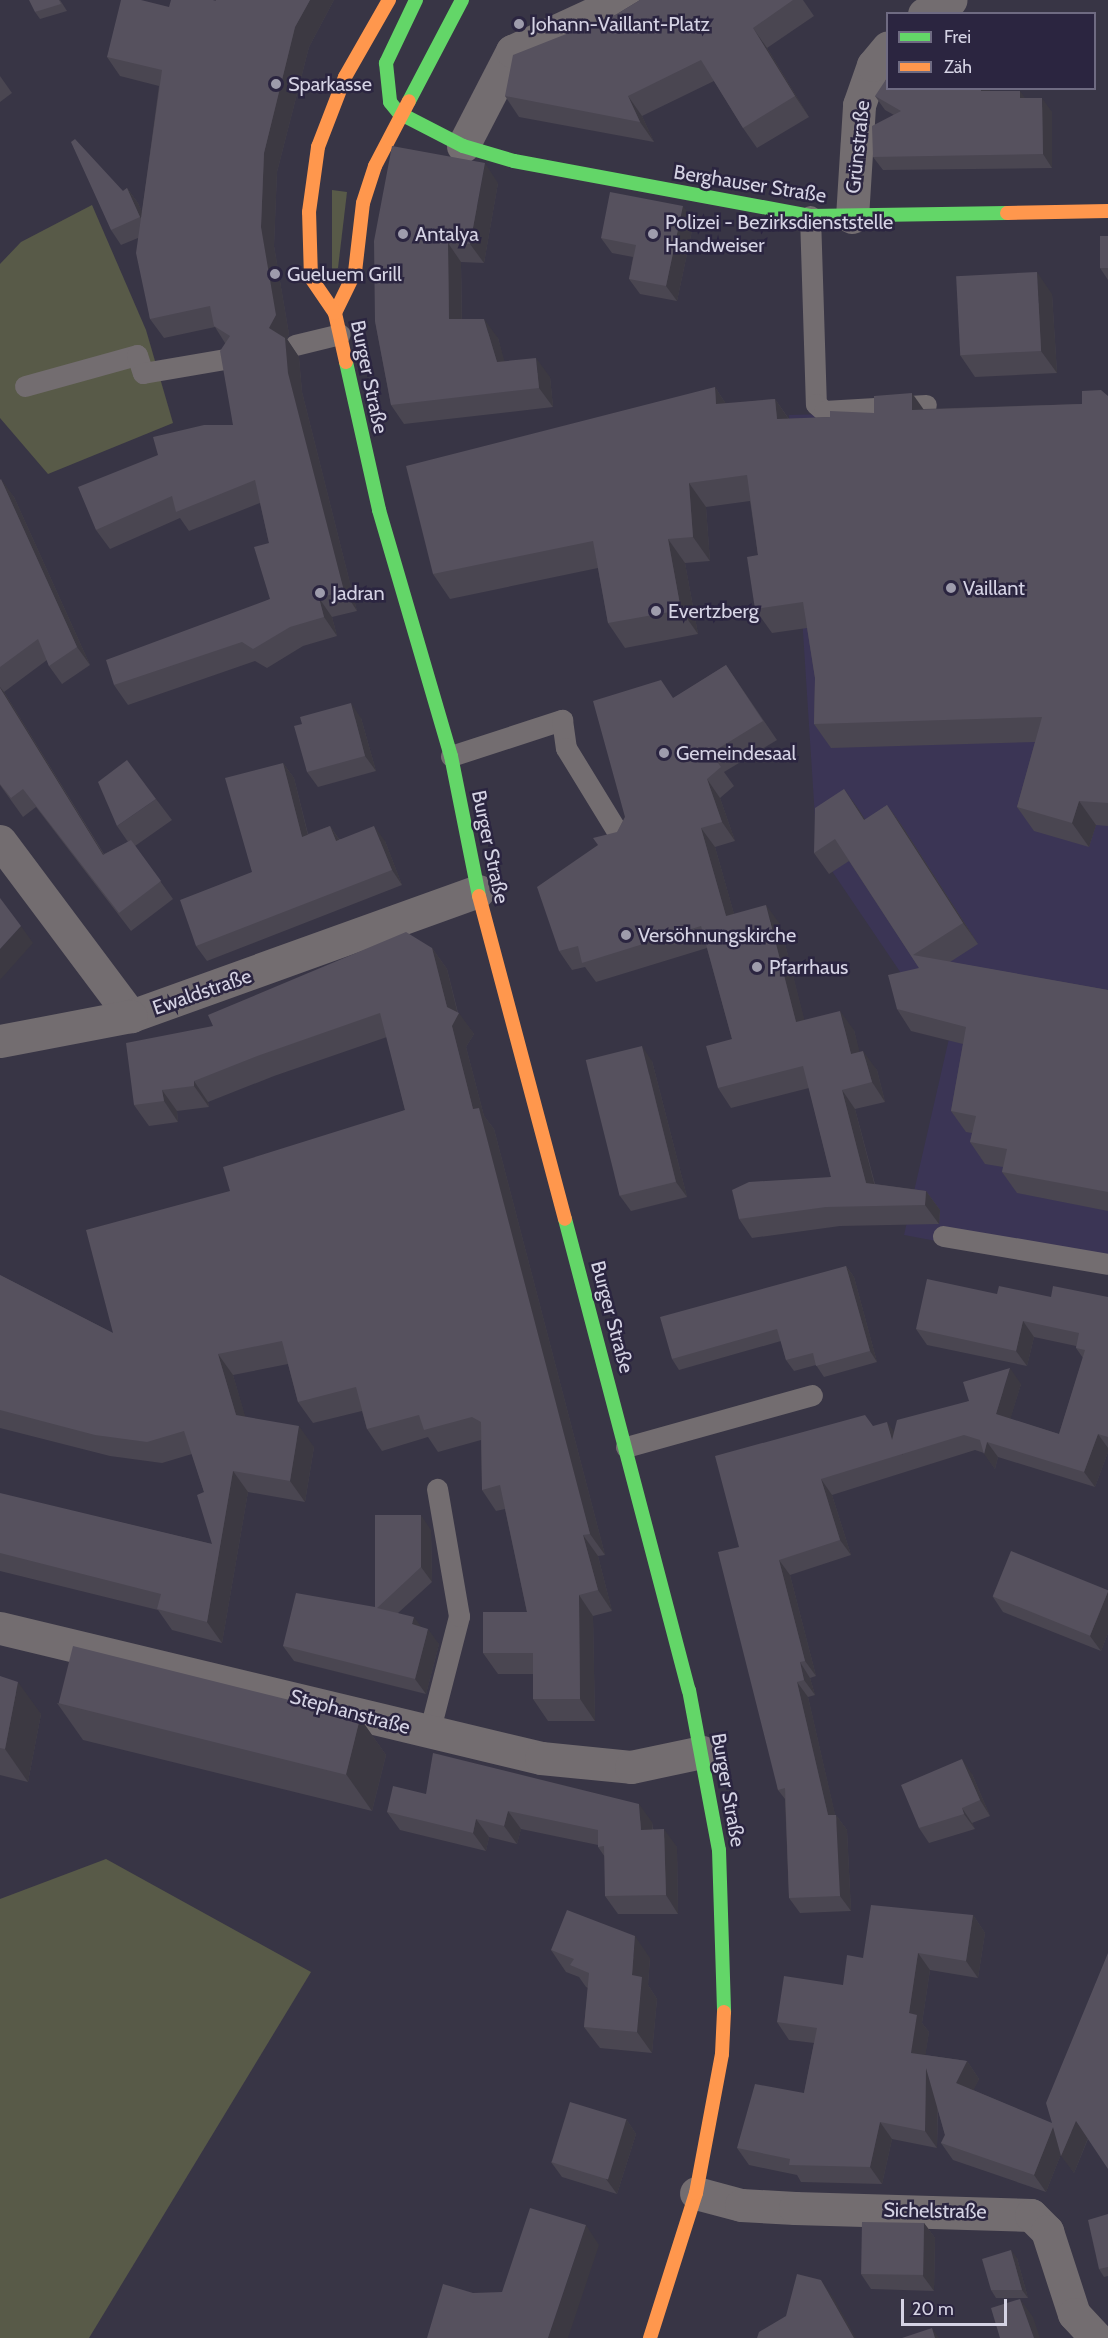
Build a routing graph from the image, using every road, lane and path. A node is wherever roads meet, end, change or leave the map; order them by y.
1 (389, 0) edge
2 (416, 0) edge
3 (462, 0) edge
4 (623, 0) edge
5 (950, 0) edge
6 (928, 12) edge
7 (886, 49) edge
8 (399, 113) junction
9 (463, 146) junction
10 (1108, 211) edge
11 (810, 216) junction
12 (852, 218) junction
13 (338, 323) junction
14 (295, 345) dead end
15 (231, 358) edge
16 (25, 386) dead end
17 (926, 405) dead end
18 (451, 756) junction
19 (0, 841) edge
20 (622, 841) edge
21 (478, 891) junction
22 (131, 1016) junction
23 (0, 1041) edge
24 (943, 1236) dead end
25 (1108, 1264) edge
26 (812, 1395) dead end
27 (626, 1447) junction
28 (437, 1489) dead end
29 (0, 1628) edge
30 (429, 1733) junction
31 (702, 1752) junction
32 (696, 2193) junction
33 (650, 2338) edge
34 (1096, 2338) edge

1 - 13 main road, Burger Straße
2 - 8 main road
3 - 8 main road, Burger Straße
4 - 9 street
5 - 6 street
7 - 12 street, Grünstraße
8 - 9 main road, Berghauser Straße
8 - 13 main road, Burger Straße
9 - 11 main road, Berghauser Straße
10 - 12 main road, Berghauser Straße
11 - 12 main road, Berghauser Straße
11 - 17 lane
13 - 14 lane
13 - 18 main road, Burger Straße
15 - 16 lane
18 - 20 lane
18 - 21 main road, Burger Straße
19 - 22 street, Ewaldstraße
21 - 22 street, Ewaldstraße
21 - 27 main road, Burger Straße
22 - 23 street
24 - 25 lane
26 - 27 lane
27 - 31 main road, Burger Straße
28 - 30 lane
29 - 30 street, Stephanstraße
30 - 31 street, Stephanstraße
31 - 32 main road, Burger Straße
32 - 33 main road, Burger Straße
32 - 34 street, Sichelstraße

